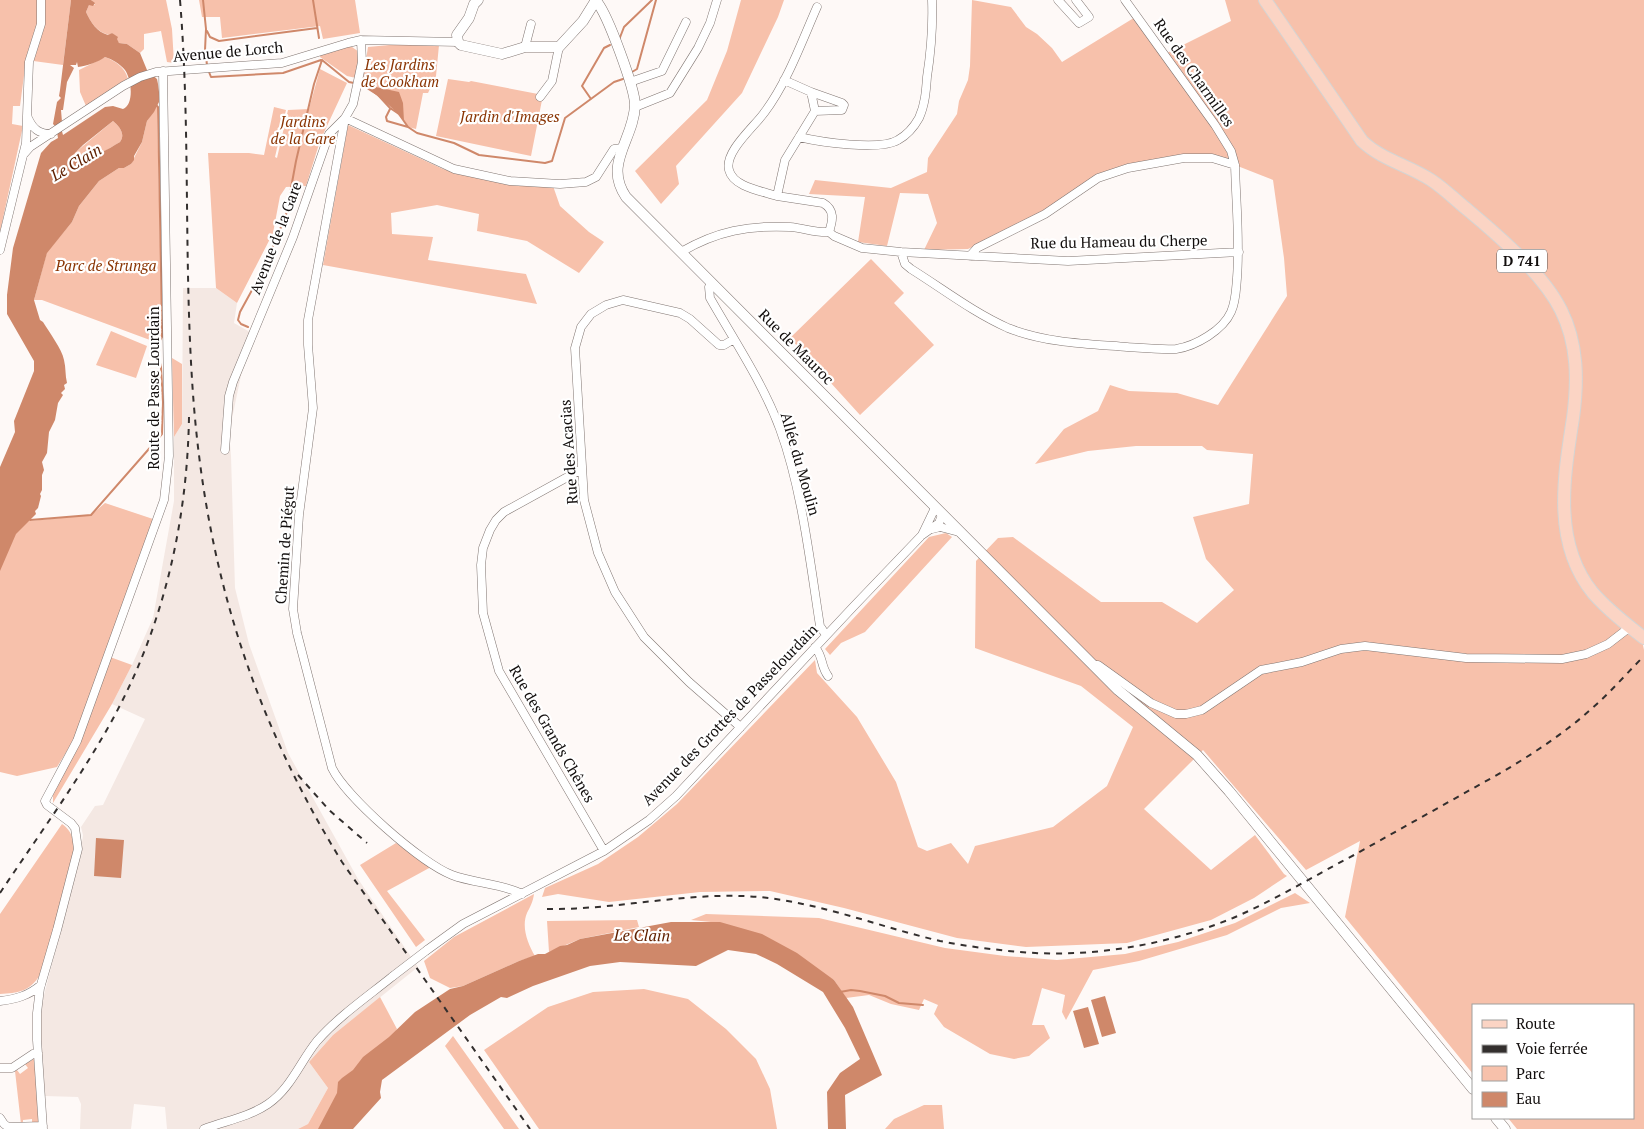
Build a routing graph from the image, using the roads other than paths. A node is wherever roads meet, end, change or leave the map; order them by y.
1 (41, 0) edge
2 (478, 0) edge
3 (596, 0) edge
4 (717, 0) edge
5 (932, 0) edge
6 (1058, 0) edge
7 (1076, 0) edge
8 (1125, 0) edge
9 (1265, 0) edge
10 (817, 7) dead end
11 (686, 22) dead end
12 (531, 24) dead end
13 (458, 38) junction
14 (361, 40) junction
15 (526, 47) junction
16 (559, 47) junction
17 (159, 72) junction
18 (784, 80) junction
19 (630, 82) junction
20 (811, 92) junction
21 (540, 97) dead end
22 (635, 107) junction
23 (815, 111) junction
24 (28, 118) junction
25 (345, 118) junction
26 (27, 134) junction
27 (51, 134) junction
28 (799, 137) junction
29 (623, 148) junction
30 (23, 155) junction
31 (1235, 165) junction
32 (777, 196) junction
33 (829, 232) junction
34 (0, 250) edge
35 (681, 252) junction
36 (901, 252) junction
37 (1239, 252) junction
38 (970, 256) junction
39 (711, 282) junction
40 (734, 339) junction
41 (225, 450) dead end
42 (582, 469) junction
43 (939, 511) junction
44 (932, 529) junction
45 (959, 532) junction
46 (922, 535) junction
47 (1638, 633) edge
48 (826, 635) junction
49 (815, 647) junction
50 (1094, 666) junction
51 (828, 676) dead end
52 (740, 728) junction
53 (604, 851) junction
54 (522, 894) junction
55 (41, 985) junction
56 (0, 1001) edge
57 (38, 1053) junction
58 (0, 1068) edge
59 (1472, 1088) edge
60 (1497, 1119) edge
61 (2, 1124) edge
62 (43, 1128) edge
63 (204, 1129) edge
64 (1506, 1129) edge

1 - 24 street
2 - 13 street
3 - 16 street
3 - 19 street, Rue de Mauroc
4 - 22 street
5 - 28 street
6 - 7 street
8 - 31 street, Rue des Charmilles
9 - 47 main road, D 741
10 - 18 street
11 - 19 street
12 - 15 street
13 - 14 street, Avenue de Lorch
13 - 15 street
14 - 17 street, Avenue de Lorch
14 - 25 street, Avenue de la Gare
15 - 16 street
16 - 21 street
17 - 27 street, Avenue de Lorch
17 - 55 street, Route de Passe Lourdain
18 - 20 street
18 - 32 street
19 - 22 street, Rue de Mauroc
20 - 23 street
20 - 23 street
22 - 29 street, Rue de Mauroc
23 - 28 street
24 - 26 street
24 - 27 street
25 - 29 street
25 - 41 street, Avenue de la Gare
25 - 54 street, Chemin de Piégut
26 - 27 street
26 - 30 street
27 - 30 street, Avenue de Lorch
28 - 32 street
29 - 35 street, Rue de Mauroc
30 - 34 street
31 - 37 street
31 - 38 street
32 - 33 street
33 - 35 street
33 - 36 street, Rue du Hameau du Cherpe
35 - 39 street, Rue de Mauroc
36 - 37 street
36 - 38 street, Rue du Hameau du Cherpe
37 - 38 street, Rue du Hameau du Cherpe
39 - 40 street, Allée du Moulin
39 - 43 street, Rue de Mauroc
40 - 42 street, Rue des Acacias
40 - 48 street, Allée du Moulin
42 - 52 street, Rue des Acacias
42 - 53 street, Rue des Grands Chênes
43 - 44 street, Avenue des Grottes de Passelourdain
43 - 45 street, Rue de Mauroc
43 - 46 street, Avenue des Grottes de Passelourdain
44 - 45 street
44 - 46 street, Avenue des Grottes de Passelourdain
45 - 50 street, Rue de Mauroc
46 - 48 street, Avenue des Grottes de Passelourdain
47 - 50 street
48 - 49 street, Avenue des Grottes de Passelourdain
49 - 51 street
49 - 52 street, Avenue des Grottes de Passelourdain
50 - 59 street, Rue de Mauroc
52 - 53 street, Avenue des Grottes de Passelourdain
53 - 54 street, Avenue des Grottes de Passelourdain
54 - 63 street, Avenue des Grottes de Passelourdain, bridge
55 - 56 street
55 - 57 street
57 - 58 street
57 - 62 street
60 - 64 street
61 - 62 street

